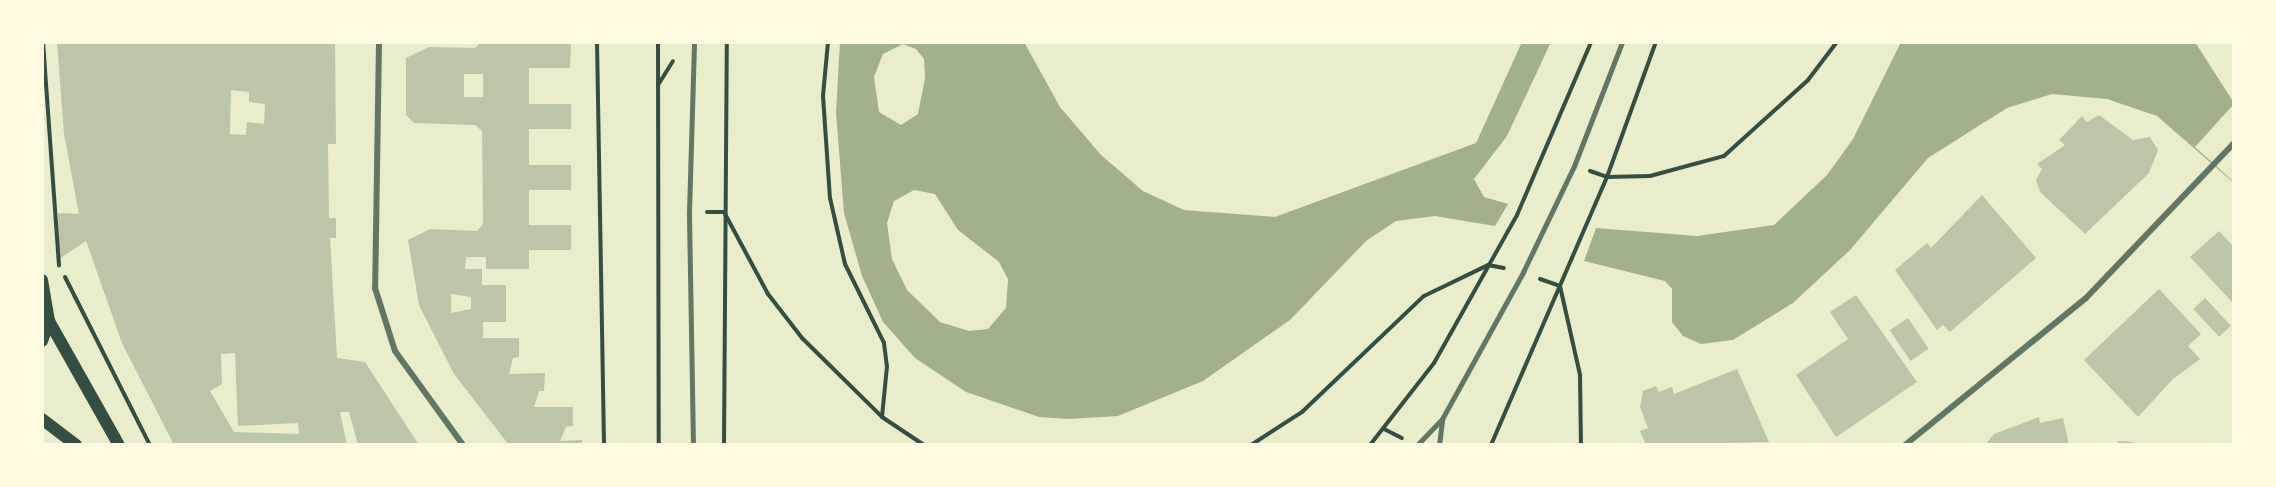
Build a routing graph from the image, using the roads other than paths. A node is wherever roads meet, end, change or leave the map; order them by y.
1 (379, 42) edge
2 (694, 42) edge
3 (1622, 42) edge
4 (2234, 143) edge
5 (42, 280) edge
6 (49, 321) junction
7 (42, 341) edge
8 (42, 419) edge
9 (1442, 419) junction
10 (76, 445) edge
11 (119, 445) edge
12 (463, 445) edge
13 (693, 445) edge
14 (1417, 445) edge
15 (1439, 445) edge
16 (1905, 445) edge

1 - 12 street
2 - 13 street
3 - 9 street
4 - 16 street
5 - 6 main road
6 - 7 main road
6 - 11 main road
8 - 10 main road
9 - 14 street
9 - 15 street

